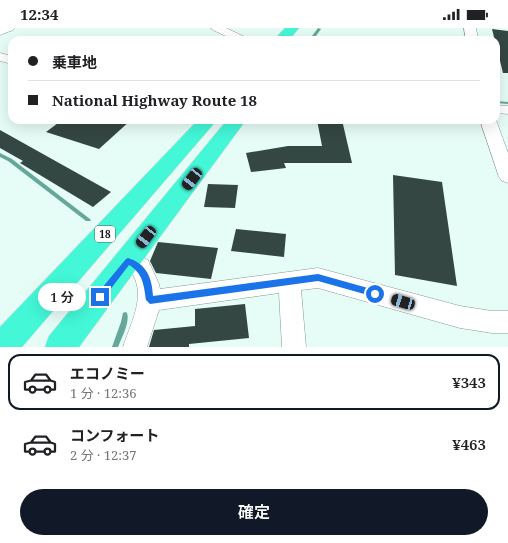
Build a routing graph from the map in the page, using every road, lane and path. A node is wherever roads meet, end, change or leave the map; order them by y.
1 (9, 28) edge
2 (217, 28) edge
3 (292, 28) edge
4 (0, 32) edge
5 (234, 36) edge
6 (285, 36) edge
7 (204, 124) edge
8 (235, 124) edge
9 (489, 124) edge
10 (508, 177) edge
11 (128, 261) junction
12 (289, 281) junction
13 (150, 300) junction
14 (508, 322) edge
15 (2, 347) edge
16 (60, 347) edge
17 (135, 347) edge
18 (294, 347) edge

1 - 4 street
2 - 5 street
3 - 6 highway
7 - 15 highway, 18
8 - 11 highway
9 - 10 street
11 - 13 street
11 - 16 highway
12 - 13 street
12 - 14 street
12 - 18 street
13 - 17 street

